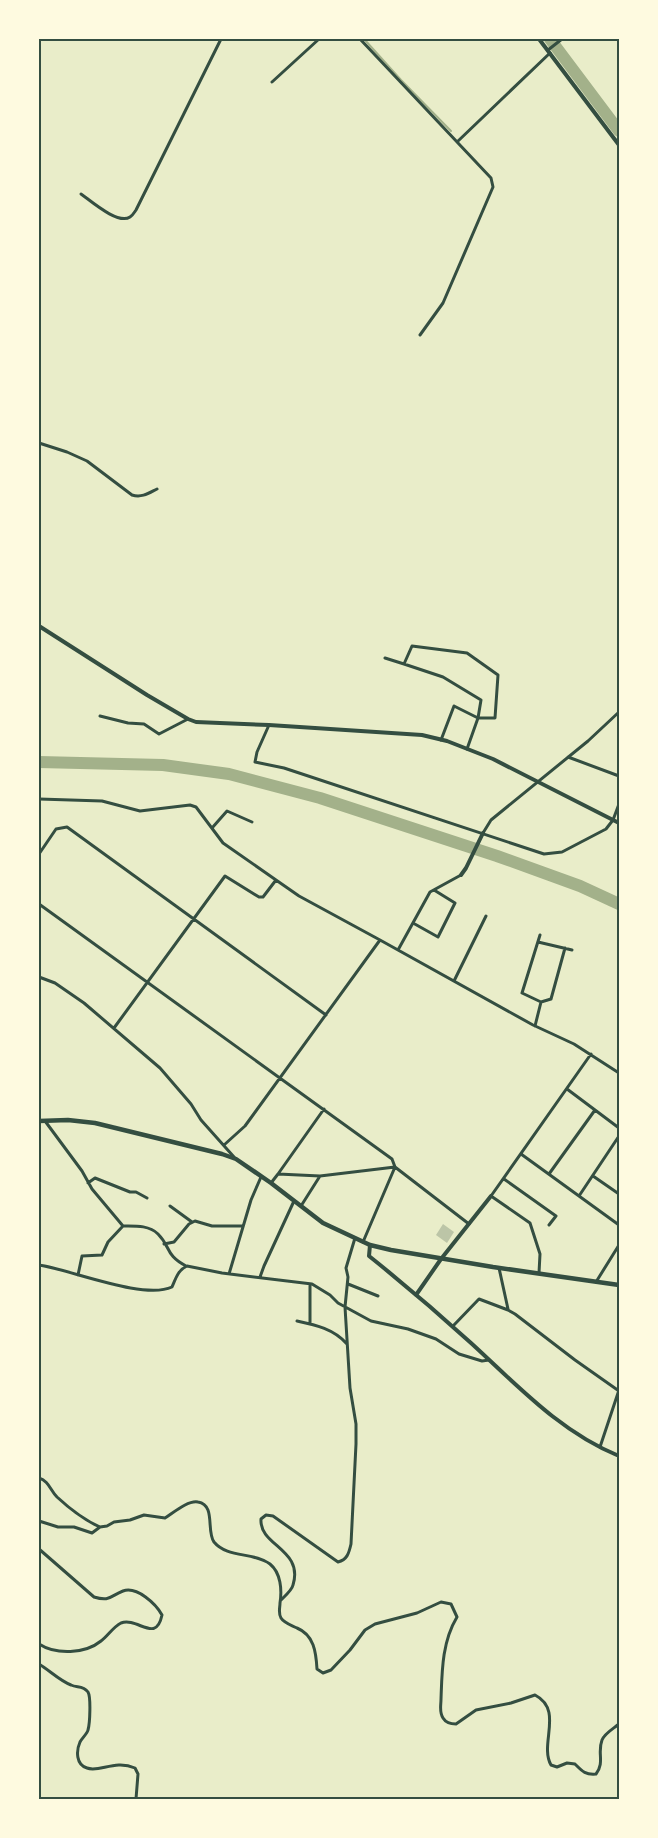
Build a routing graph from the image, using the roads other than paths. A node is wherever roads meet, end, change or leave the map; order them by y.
1 (221, 39) edge
2 (319, 39) edge
3 (360, 39) edge
4 (538, 39) edge
5 (562, 39) edge
6 (550, 51) junction
7 (272, 82) dead end
8 (457, 142) junction
9 (619, 145) edge
10 (81, 194) dead end
11 (420, 336) dead end
12 (39, 443) edge
13 (157, 489) dead end
14 (39, 626) edge
15 (385, 658) dead end
16 (404, 664) junction
17 (619, 712) edge
18 (100, 716) dead end
19 (478, 718) junction
20 (188, 719) junction
21 (269, 725) junction
22 (441, 740) junction
23 (467, 749) junction
24 (568, 756) junction
25 (619, 776) edge
26 (537, 782) junction
27 (39, 799) edge
28 (619, 804) edge
29 (613, 820) junction
30 (252, 822) dead end
31 (619, 822) edge
32 (212, 828) junction
33 (483, 833) junction
34 (39, 854) edge
35 (461, 875) joint
36 (276, 880) junction
37 (434, 890) junction
38 (39, 904) edge
39 (486, 916) dead end
40 (194, 918) junction
41 (412, 923) junction
42 (540, 935) dead end
43 (380, 940) junction
44 (538, 942) junction
45 (565, 948) junction
46 (398, 950) junction
47 (572, 950) dead end
48 (39, 977) edge
49 (454, 981) junction
50 (148, 982) junction
51 (541, 1002) junction
52 (326, 1015) junction
53 (535, 1026) junction
54 (114, 1028) junction
55 (591, 1054) junction
56 (619, 1073) edge
57 (281, 1077) junction
58 (567, 1090) junction
59 (324, 1109) junction
60 (595, 1110) junction
61 (39, 1121) edge
62 (45, 1121) junction
63 (619, 1128) edge
64 (619, 1136) edge
65 (224, 1145) junction
66 (521, 1154) junction
67 (236, 1160) junction
68 (395, 1167) junction
69 (278, 1174) junction
70 (549, 1174) junction
71 (320, 1176) junction
72 (593, 1176) junction
73 (261, 1177) junction
74 (504, 1179) junction
75 (88, 1183) junction
76 (271, 1183) junction
77 (619, 1194) edge
78 (491, 1196) junction
79 (579, 1196) junction
80 (147, 1198) dead end
81 (294, 1200) junction
82 (170, 1206) dead end
83 (301, 1206) junction
84 (193, 1222) junction
85 (469, 1224) junction
86 (550, 1225) dead end
87 (619, 1225) edge
88 (123, 1226) junction
89 (242, 1226) junction
90 (355, 1238) junction
91 (363, 1242) junction
92 (164, 1244) junction
93 (370, 1245) junction
94 (619, 1245) edge
95 (441, 1259) junction
96 (39, 1266) edge
97 (186, 1266) junction
98 (499, 1268) junction
99 (539, 1273) junction
100 (228, 1274) junction
101 (78, 1275) junction
102 (260, 1277) junction
103 (596, 1282) junction
104 (310, 1284) junction
105 (348, 1284) junction
106 (619, 1285) edge
107 (416, 1294) junction
108 (378, 1296) dead end
109 (346, 1307) junction
110 (508, 1310) junction
111 (297, 1321) dead end
112 (310, 1324) junction
113 (453, 1326) junction
114 (348, 1345) junction
115 (489, 1360) junction
116 (619, 1390) edge
117 (600, 1447) junction
118 (619, 1456) edge
119 (39, 1478) edge
120 (39, 1521) edge
121 (100, 1527) junction
122 (39, 1548) edge
123 (281, 1601) junction
124 (39, 1644) edge
125 (39, 1664) edge
126 (619, 1724) edge
127 (136, 1799) edge

1 - 10 street
2 - 7 street
3 - 8 street
4 - 6 street
5 - 6 street
6 - 8 street
6 - 9 street
8 - 11 street
12 - 13 street
14 - 20 street
15 - 16 street
16 - 19 street
16 - 19 street
17 - 24 street
18 - 20 street
19 - 22 street
19 - 23 street
20 - 21 street
21 - 22 street
21 - 33 street
22 - 23 street
23 - 26 street
24 - 25 street
24 - 26 street
26 - 29 street
26 - 33 street
27 - 32 street
28 - 29 street
29 - 31 street
29 - 33 street
30 - 32 street
32 - 36 street
33 - 35 street
34 - 40 street
35 - 37 street
36 - 40 street
36 - 43 street
37 - 41 street
37 - 41 street
38 - 50 street
39 - 49 street
40 - 50 street
40 - 52 street
41 - 46 street
42 - 44 street
43 - 46 street
43 - 52 street
44 - 45 street
44 - 51 street
45 - 47 street
45 - 51 street
46 - 49 street
48 - 54 street
49 - 53 street
50 - 54 street
50 - 57 street
51 - 53 street
52 - 57 street
53 - 55 street
54 - 65 street
55 - 56 street
55 - 58 street
57 - 59 street
57 - 65 street
58 - 60 street
58 - 66 street
59 - 68 street
59 - 69 street
60 - 63 street
60 - 70 street
61 - 62 main road
62 - 67 main road
62 - 75 street
64 - 72 street
65 - 67 street
66 - 70 street
66 - 74 street
67 - 73 main road
68 - 71 street
68 - 85 street
68 - 91 street
69 - 71 street
69 - 76 street
70 - 79 street
71 - 83 street
72 - 77 street
72 - 79 street
73 - 76 main road
73 - 89 street
74 - 78 street
74 - 86 street
75 - 80 street
75 - 88 street
76 - 81 main road
78 - 85 street
78 - 99 street
79 - 87 street
81 - 83 main road
81 - 102 street
82 - 84 street
83 - 90 main road
84 - 89 street
84 - 92 street
85 - 95 street
88 - 92 street
88 - 101 street
89 - 100 street
90 - 91 main road
90 - 105 street
91 - 93 main road
92 - 97 street
93 - 95 main road
93 - 107 street
94 - 103 street
95 - 98 main road
95 - 107 street
96 - 101 street
97 - 100 street
97 - 101 street
98 - 99 main road
98 - 110 street
99 - 103 main road
100 - 102 street
102 - 104 street
103 - 106 main road
104 - 109 street
104 - 112 street
105 - 108 street
105 - 109 street
107 - 113 street
109 - 114 street
109 - 115 street
110 - 113 street
110 - 116 street
111 - 112 street
112 - 114 street
113 - 115 street
114 - 123 street
115 - 117 street
116 - 117 street
117 - 118 street
119 - 121 street
120 - 121 street
121 - 123 street
122 - 124 street
123 - 126 street
125 - 127 street

